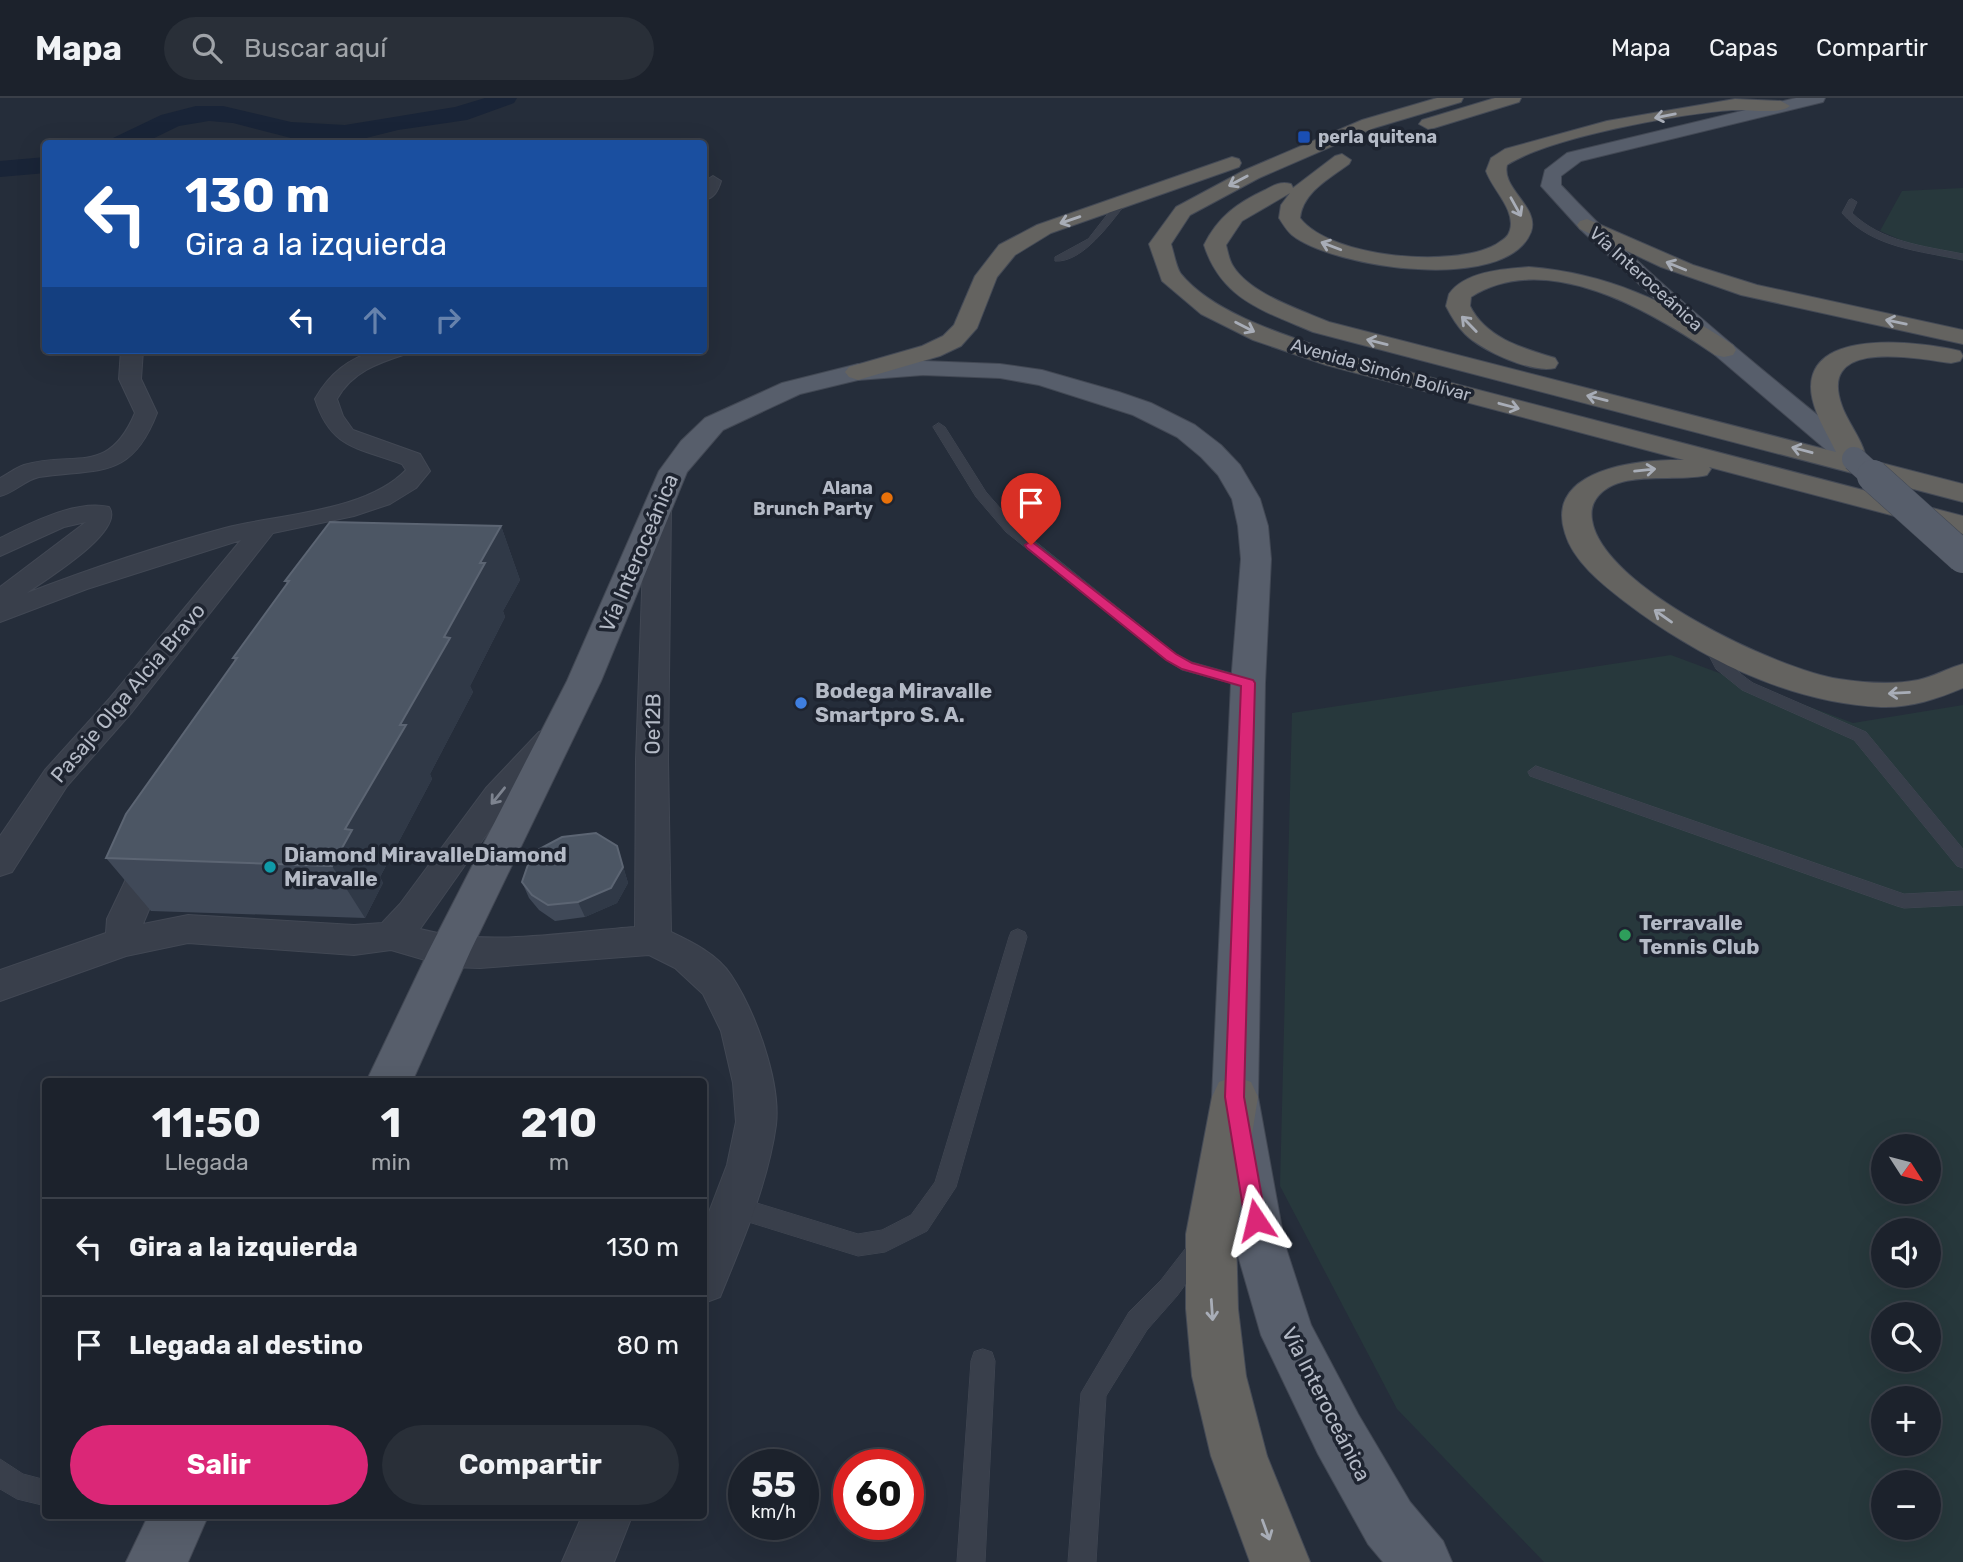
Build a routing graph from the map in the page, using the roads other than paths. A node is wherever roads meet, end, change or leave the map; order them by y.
1 (1455, 98) edge
2 (1513, 98) edge
3 (1816, 98) edge
4 (1781, 106) junction
5 (1371, 139) junction
6 (1342, 160) junction
7 (1122, 202) junction
8 (1852, 202) dead end
9 (1587, 225) junction
10 (1963, 257) edge
11 (1058, 259) dead end
12 (1963, 337) edge
13 (1724, 350) junction
14 (132, 354) edge
15 (389, 354) edge
16 (1963, 358) edge
17 (858, 372) junction
18 (939, 427) dead end
19 (1758, 439) junction
20 (1854, 458) junction
21 (1770, 475) junction
22 (0, 489) edge
23 (1963, 493) edge
24 (658, 508) junction
25 (1963, 525) edge
26 (264, 528) junction
27 (0, 548) edge
28 (1963, 557) edge
29 (0, 600) edge
30 (0, 613) edge
31 (1713, 646) junction
32 (1963, 675) edge
33 (1248, 683) junction
34 (561, 729) junction
35 (1536, 772) dead end
36 (166, 832) edge
37 (1963, 861) edge
38 (0, 863) edge
39 (1963, 898) edge
40 (391, 936) junction
41 (1018, 937) dead end
42 (653, 940) junction
43 (124, 942) junction
44 (449, 952) junction
45 (0, 986) edge
46 (391, 1078) edge
47 (1235, 1097) junction
48 (734, 1207) junction
49 (1211, 1234) junction
50 (707, 1274) edge
51 (983, 1361) dead end
52 (0, 1472) edge
53 (42, 1492) edge
54 (606, 1519) edge
55 (589, 1562) edge
56 (971, 1562) edge
57 (1082, 1562) edge
58 (1280, 1562) edge
59 (1422, 1562) edge

1 - 5 highway, Avenida Simón Bolívar
2 - 5 highway, Avenida Simón Bolívar
3 - 4 main road, Vía Interoceánica
4 -> 6 highway
4 - 9 main road, Vía Interoceánica
5 - 6 highway, Avenida Simón Bolívar
5 - 7 highway
5 -> 21 highway, Avenida Simón Bolívar
19 -> 6 highway, Avenida Simón Bolívar
7 - 11 lane
7 -> 17 highway
8 - 10 lane
12 -> 9 highway
9 - 13 main road, Vía Interoceánica
19 -> 13 highway
13 - 20 main road, Vía Interoceánica
14 - 22 street
15 - 26 street
16 - 20 highway
17 - 24 main road, Vía Interoceánica
17 - 33 main road, Vía Interoceánica
18 - 33 lane
23 -> 19 highway, Avenida Simón Bolívar
20 - 28 main road, Vía Interoceánica, bridge
21 - 25 highway, Avenida Simón Bolívar
31 -> 21 highway
24 - 34 main road, Vía Interoceánica
24 - 42 street, Oe12B
26 - 30 street
26 - 38 street, Pasaje Olga Alcia Bravo
27 - 29 street
32 -> 31 highway
31 - 37 lane
33 - 47 main road, Vía Interoceánica
34 -> 40 street
34 - 44 main road, Vía Interoceánica
35 - 39 lane
36 - 43 street
40 - 43 street
40 - 44 street
41 - 48 lane
42 - 44 street
42 - 48 street
43 - 45 street
44 - 46 main road, Vía Interoceánica
47 - 49 highway
47 - 59 main road, Vía Interoceánica
48 - 50 street
49 - 57 lane
49 -> 58 highway
51 - 56 lane
52 - 53 lane
54 - 55 street

